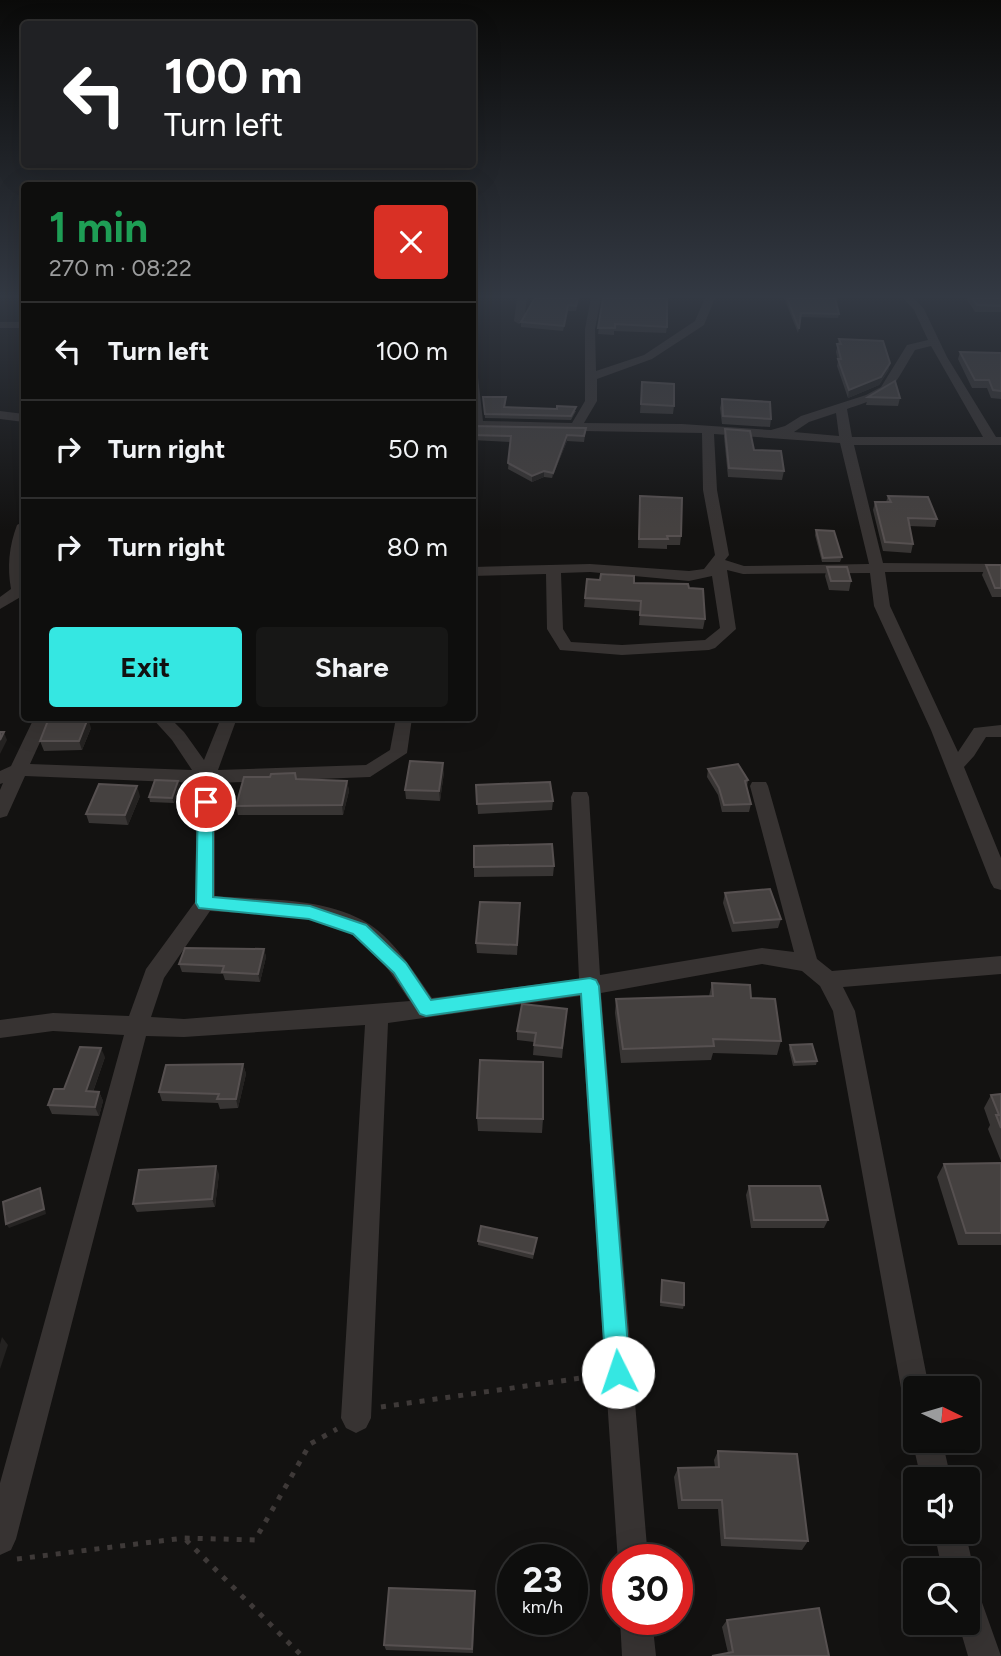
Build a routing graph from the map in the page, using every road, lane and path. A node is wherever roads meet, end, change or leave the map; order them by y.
1 (596, 375) edge
2 (894, 375) edge
3 (953, 375) edge
4 (591, 377) joint
5 (841, 407) junction
6 (0, 415) edge
7 (21, 418) edge
8 (476, 425) edge
9 (576, 426) junction
10 (708, 430) junction
11 (771, 434) junction
12 (846, 440) junction
13 (997, 441) edge
14 (21, 532) edge
15 (718, 563) junction
16 (553, 568) junction
17 (877, 568) junction
18 (1001, 568) edge
19 (476, 572) edge
20 (21, 588) edge
21 (21, 592) edge
22 (0, 604) edge
23 (41, 721) edge
24 (163, 721) edge
25 (228, 721) edge
26 (403, 721) edge
27 (1001, 731) edge
28 (954, 766) junction
29 (19, 770) junction
30 (206, 777) junction
31 (0, 778) edge
32 (759, 786) dead end
33 (580, 797) dead end
34 (0, 811) edge
35 (1001, 883) edge
36 (205, 903) junction
37 (808, 963) junction
38 (1001, 965) edge
39 (828, 980) junction
40 (590, 986) junction
41 (426, 1008) junction
42 (377, 1015) junction
43 (137, 1027) junction
44 (0, 1029) edge
45 (618, 1372) junction
46 (913, 1376) edge
47 (356, 1418) junction
48 (184, 1538) junction
49 (631, 1544) edge
50 (7, 1549) edge
51 (637, 1635) edge
52 (978, 1635) edge
53 (302, 1656) edge
54 (639, 1656) edge
55 (985, 1656) edge

1 - 4 street
2 - 5 street
3 - 13 street
4 - 9 street
5 - 11 street
5 - 12 street
6 - 7 street
8 - 9 street
9 - 10 street
10 - 11 street
10 - 15 street
11 - 12 street
12 - 13 street
12 - 17 street
14 - 20 street
15 - 16 street
15 - 16 street
15 - 17 street
16 - 19 street
17 - 18 street
17 - 28 street
21 - 22 street
23 - 29 street
24 - 30 street
25 - 30 street
26 - 30 street
27 - 28 street
28 - 35 street
29 - 30 street
29 - 31 street
29 - 34 street
30 - 36 street
32 - 37 street
33 - 40 street
36 - 41 street
36 - 43 street
37 - 39 street
37 - 40 street
38 - 39 street
39 - 46 street
40 - 41 street
40 - 45 street
41 - 42 street
42 - 43 street
42 - 47 street
43 - 44 street
43 - 50 street
45 - 47 path
45 - 49 street
47 - 48 path
48 - 50 path
48 - 53 path
51 - 54 street
52 - 55 street

